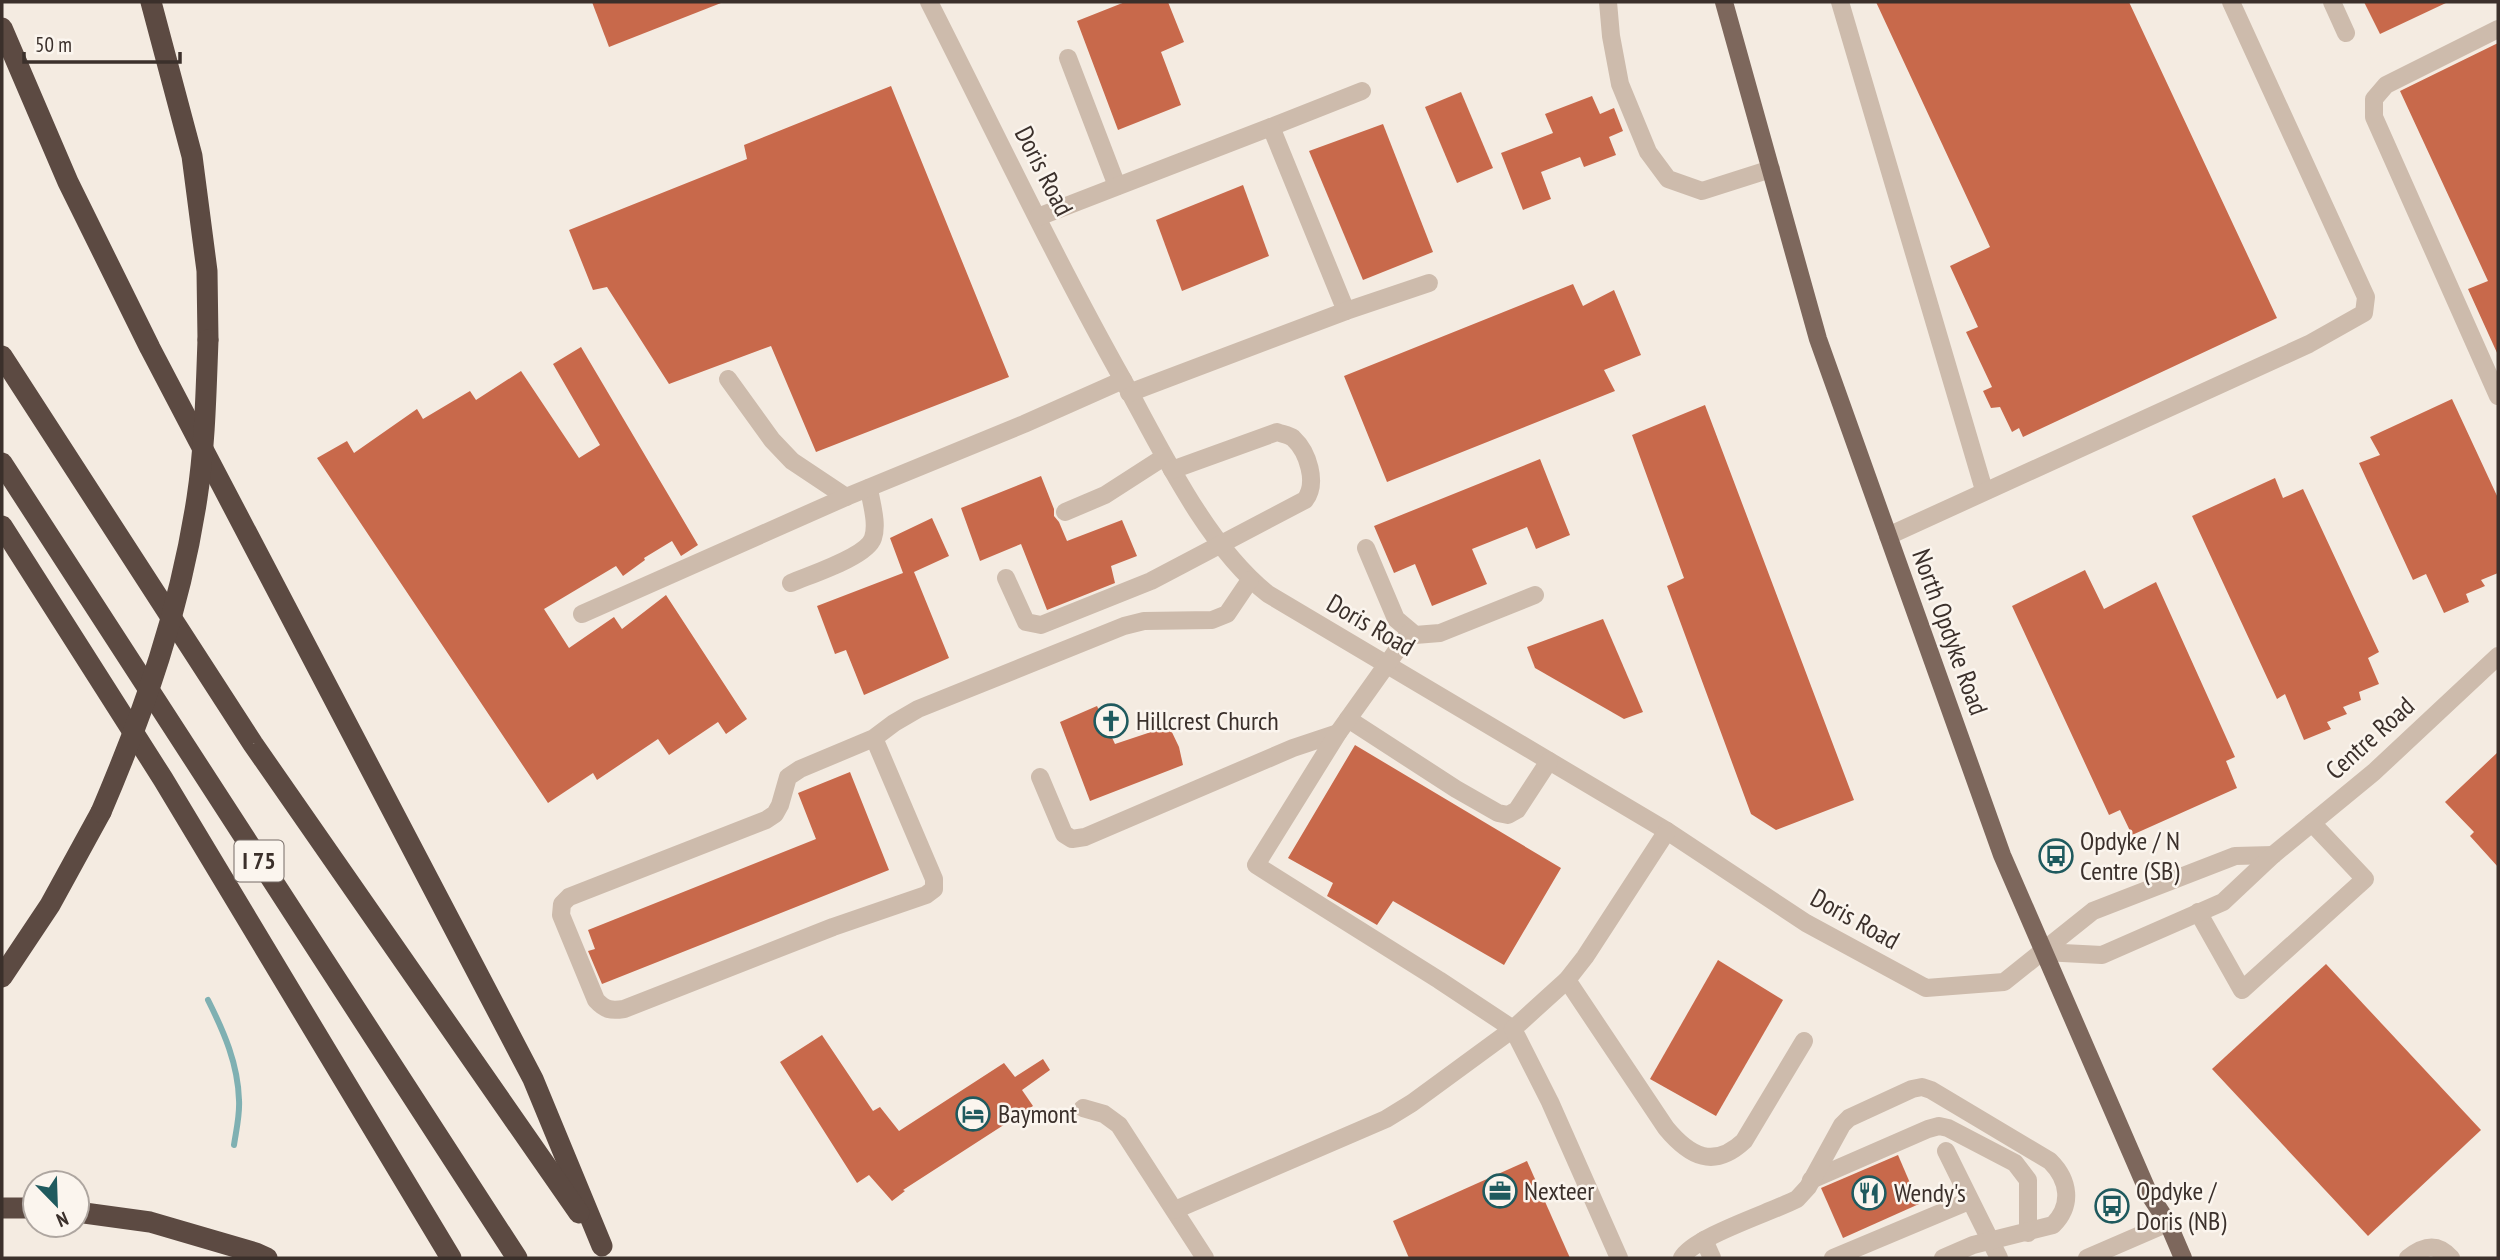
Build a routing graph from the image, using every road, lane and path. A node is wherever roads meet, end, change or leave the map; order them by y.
1 (151, 2) edge
2 (929, 2) edge
3 (1608, 2) edge
4 (1840, 2) edge
5 (2231, 2) edge
6 (2332, 2) edge
7 (1728, 3) edge
8 (2, 27) edge
9 (2498, 29) edge
10 (2346, 33) dead end
11 (1068, 58) dead end
12 (1362, 91) dead end
13 (1271, 127) junction
14 (1770, 169) junction
15 (1117, 186) junction
16 (1038, 217) junction
17 (1429, 283) dead end
18 (1346, 311) junction
19 (2, 356) edge
20 (727, 379) dead end
21 (1126, 386) junction
22 (2498, 396) edge
23 (2, 463) edge
24 (1168, 464) junction
25 (869, 488) junction
26 (1984, 490) junction
27 (846, 497) junction
28 (1065, 512) dead end
29 (2, 526) edge
30 (1888, 536) junction
31 (1220, 545) junction
32 (1366, 548) dead end
33 (1006, 578) dead end
34 (1250, 580) junction
35 (791, 583) dead end
36 (1535, 595) dead end
37 (582, 614) dead end
38 (1410, 632) junction
39 (2498, 656) edge
40 (1388, 665) junction
41 (1343, 726) junction
42 (874, 738) junction
43 (1549, 761) junction
44 (1040, 777) dead end
45 (2312, 824) junction
46 (1667, 831) junction
47 (2273, 855) junction
48 (2198, 912) junction
49 (2043, 952) junction
50 (2, 977) edge
51 (1567, 980) junction
52 (1513, 1029) junction
53 (1804, 1041) dead end
54 (1083, 1108) dead end
55 (1946, 1151) dead end
56 (1811, 1180) junction
57 (1969, 1201) junction
58 (2, 1208) edge
59 (21, 1208) edge
60 (1175, 1210) junction
61 (91, 1214) edge
62 (2168, 1223) junction
63 (2028, 1233) junction
64 (1704, 1240) junction
65 (1992, 1241) junction
66 (606, 1252) edge
67 (267, 1258) edge
68 (451, 1258) edge
69 (517, 1258) edge
70 (1206, 1258) edge
71 (1619, 1258) edge
72 (1682, 1258) edge
73 (1712, 1258) edge
74 (1833, 1258) edge
75 (1943, 1258) edge
76 (2000, 1258) edge
77 (2087, 1258) edge
78 (2183, 1258) edge
79 (2408, 1258) edge
80 (2451, 1258) edge

1 - 50 highway, bridge
2 - 16 street, Doris Road
3 - 14 street
4 - 26 street
5 - 26 street
6 - 10 street
7 - 14 main road, North Opdyke Road
8 - 66 highway
9 - 22 street
11 - 15 street
12 - 13 street
13 - 15 street
13 - 18 street
14 - 30 main road, North Opdyke Road
15 - 16 street
16 - 21 street, Doris Road
17 - 18 street
18 - 21 street
19 - 66 highway, I 75
20 - 27 street
21 - 24 street, Doris Road
21 - 25 street
23 - 69 highway, I 75
24 - 28 street
24 - 31 street, Doris Road
24 - 31 street
25 - 27 street
25 - 35 street
26 - 30 street
27 - 37 street
29 - 68 highway
30 - 49 main road, North Opdyke Road
31 - 33 street
31 - 34 street, Doris Road
32 - 38 street
34 - 40 street, Doris Road
34 - 42 street
36 - 38 street
38 - 40 street
39 - 45 street, Centre Road
40 - 41 street
40 - 43 street, Doris Road
41 - 43 street
41 - 44 street
41 - 52 street
42 - 42 street
43 - 46 street, Doris Road
45 - 47 street, Centre Road
45 - 48 street
46 - 49 street, Doris Road
46 - 51 street
47 - 48 street, Centre Road
47 - 49 street
48 - 49 street, Centre Road
49 - 62 main road, North Opdyke Road
51 - 52 street
51 - 53 street
52 - 60 street
52 - 71 street
54 - 60 street
55 - 57 street
56 - 63 street
56 - 63 street
56 - 64 street
57 - 65 street
57 - 74 street
58 - 59 highway
60 - 70 street
61 - 67 highway
62 - 77 street
62 - 78 main road, North Opdyke Road
63 - 65 street
64 - 72 street
64 - 73 street
65 - 75 street
65 - 76 street
79 - 80 street

